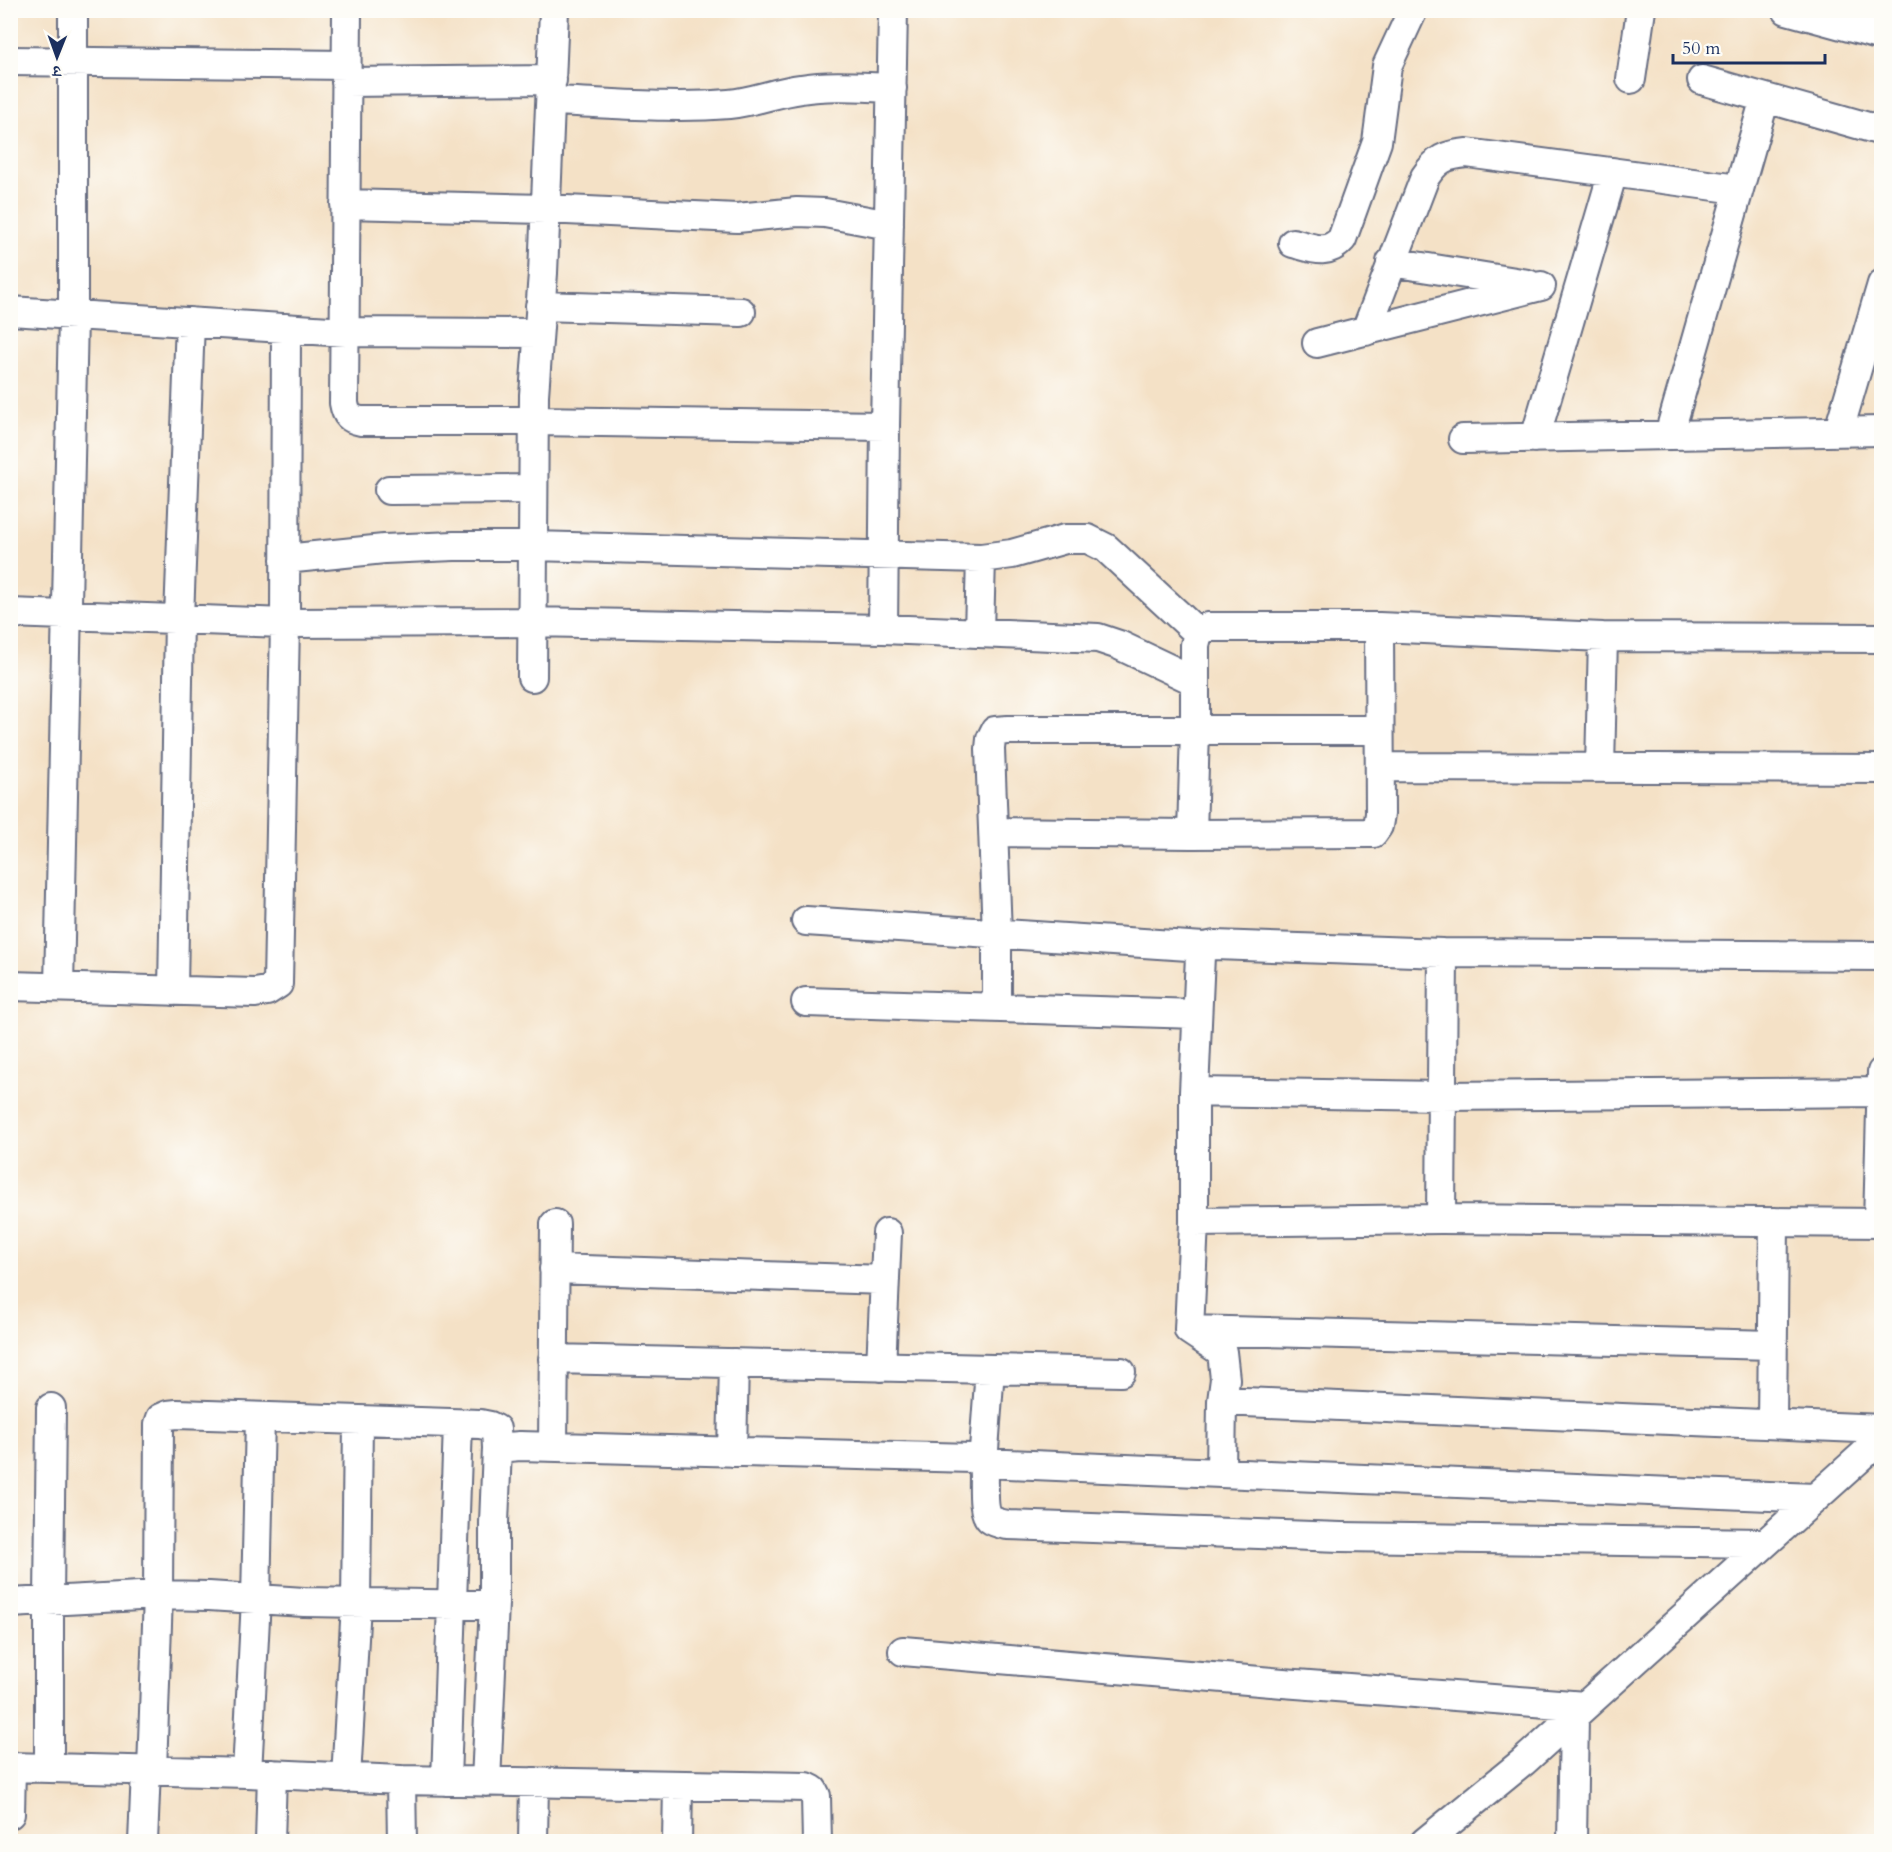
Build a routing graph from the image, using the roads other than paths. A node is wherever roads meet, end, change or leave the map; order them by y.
1 (73, 10) edge
2 (347, 10) edge
3 (554, 10) edge
4 (893, 10) edge
5 (1413, 10) edge
6 (1641, 10) edge
7 (1787, 10) edge
8 (1881, 36) edge
9 (10, 61) edge
10 (72, 61) junction
11 (346, 73) junction
12 (1631, 79) dead end
13 (1702, 80) dead end
14 (892, 88) junction
15 (552, 91) junction
16 (1765, 98) junction
17 (1881, 131) edge
18 (1613, 172) junction
19 (1738, 189) junction
20 (345, 204) junction
21 (545, 209) junction
22 (889, 225) junction
23 (1293, 243) dead end
24 (1391, 262) junction
25 (1881, 284) edge
26 (1541, 286) junction
27 (1578, 292) junction
28 (10, 312) edge
29 (741, 312) dead end
30 (73, 316) junction
31 (539, 319) junction
32 (190, 322) junction
33 (286, 328) junction
34 (1366, 331) junction
35 (346, 333) junction
36 (1317, 343) dead end
37 (533, 421) junction
38 (885, 426) junction
39 (1839, 430) junction
40 (1881, 431) edge
41 (1669, 435) junction
42 (1535, 438) junction
43 (1463, 439) dead end
44 (389, 489) dead end
45 (533, 489) junction
46 (533, 546) junction
47 (884, 554) junction
48 (981, 558) junction
49 (285, 559) junction
50 (10, 613) edge
51 (66, 615) junction
52 (179, 618) junction
53 (532, 622) junction
54 (285, 623) junction
55 (1379, 627) junction
56 (884, 629) junction
57 (979, 632) junction
58 (1198, 633) junction
59 (1603, 637) junction
60 (1881, 638) edge
61 (532, 677) dead end
62 (1195, 681) junction
63 (1195, 730) junction
64 (1379, 730) junction
65 (1380, 767) junction
66 (1600, 768) junction
67 (1881, 769) edge
68 (994, 832) junction
69 (1192, 834) junction
70 (806, 921) dead end
71 (997, 934) junction
72 (1204, 947) junction
73 (1443, 954) junction
74 (1881, 956) edge
75 (10, 986) edge
76 (59, 987) junction
77 (173, 991) junction
78 (806, 1002) dead end
79 (997, 1008) junction
80 (1197, 1014) junction
81 (1881, 1085) edge
82 (1194, 1092) junction
83 (1441, 1096) junction
84 (1441, 1219) junction
85 (1194, 1221) junction
86 (1774, 1222) junction
87 (1880, 1223) edge
88 (555, 1224) dead end
89 (887, 1233) dead end
90 (554, 1269) junction
91 (885, 1280) junction
92 (1189, 1330) junction
93 (1773, 1345) junction
94 (554, 1359) junction
95 (734, 1363) junction
96 (881, 1367) junction
97 (990, 1369) junction
98 (1121, 1372) dead end
99 (1222, 1401) junction
100 (51, 1408) dead end
101 (260, 1417) junction
102 (358, 1420) junction
103 (458, 1424) junction
104 (1772, 1424) junction
105 (1881, 1429) edge
106 (1881, 1438) edge
107 (553, 1447) junction
108 (497, 1448) junction
109 (732, 1452) junction
110 (983, 1463) junction
111 (1221, 1472) junction
112 (1815, 1498) junction
113 (1764, 1543) junction
114 (158, 1595) junction
115 (256, 1599) junction
116 (48, 1601) junction
117 (494, 1603) junction
118 (10, 1604) edge
119 (356, 1604) junction
120 (453, 1605) junction
121 (903, 1651) dead end
122 (1580, 1711) junction
123 (11, 1767) edge
124 (49, 1767) junction
125 (149, 1770) junction
126 (259, 1774) junction
127 (346, 1778) junction
128 (401, 1780) junction
129 (446, 1781) junction
130 (486, 1782) junction
131 (534, 1782) junction
132 (678, 1785) junction
133 (10, 1814) edge
134 (1437, 1837) edge
135 (143, 1842) edge
136 (270, 1842) edge
137 (402, 1842) edge
138 (532, 1842) edge
139 (677, 1842) edge
140 (817, 1842) edge
141 (1572, 1842) edge

1 - 10 street
2 - 11 street
3 - 15 street
4 - 14 street
5 - 23 street
6 - 12 street
7 - 8 street
9 - 10 street
10 - 11 street
10 - 30 street
11 - 15 street
11 - 20 street
13 - 16 street
14 - 15 street
14 - 22 street
15 - 21 street
16 - 17 street
16 - 19 street
18 - 19 street
18 - 24 street
18 - 27 street
19 - 41 street
20 - 21 street
20 - 35 street
21 - 22 street
21 - 31 street
22 - 38 street
24 - 26 street
24 - 34 street
25 - 39 street
26 - 27 street
26 - 34 street
27 - 42 street
28 - 30 street
29 - 31 street
30 - 32 street
30 - 51 street
31 - 35 street
31 - 37 street
32 - 33 street
32 - 52 street
33 - 35 street
33 - 49 street
34 - 36 street
35 - 37 street
37 - 38 street
37 - 45 street
38 - 47 street
39 - 40 street
39 - 41 street
41 - 42 street
42 - 43 street
44 - 45 street
45 - 46 street
46 - 47 street
46 - 49 street
46 - 53 street
47 - 48 street
47 - 56 street
48 - 57 street
48 - 58 street
49 - 54 street
50 - 51 street
51 - 52 street
51 - 76 street
52 - 54 street
52 - 77 street
53 - 54 street
53 - 56 street
53 - 61 street
54 - 77 street
55 - 58 street
55 - 59 street
55 - 64 street
56 - 57 street
57 - 62 street
58 - 62 street
59 - 60 street
59 - 66 street
62 - 63 street
63 - 64 street
63 - 68 street
63 - 69 street
64 - 65 street
65 - 66 street
65 - 69 street
66 - 67 street
68 - 69 street
68 - 71 street
70 - 71 street
71 - 72 street
71 - 79 street
72 - 73 street
72 - 80 street
73 - 74 street
73 - 83 street
75 - 76 street
76 - 77 street
78 - 79 street
79 - 80 street
80 - 82 street
81 - 83 street
81 - 87 street
82 - 83 street
82 - 85 street
83 - 84 street
84 - 85 street
84 - 86 street
85 - 92 street
86 - 87 street
86 - 93 street
88 - 90 street
89 - 91 street
90 - 91 street
90 - 94 street
91 - 96 street
92 - 93 street
92 - 99 street
93 - 104 street
94 - 95 street
94 - 107 street
95 - 96 street
95 - 109 street
96 - 97 street
97 - 98 street
97 - 110 street
99 - 104 street
99 - 111 street
100 - 116 street
101 - 102 street
101 - 114 street
101 - 115 street
102 - 103 street
102 - 119 street
103 - 108 street
103 - 120 street
104 - 105 street
106 - 112 street
107 - 108 street
107 - 109 street
108 - 117 street
109 - 110 street
110 - 111 street
110 - 113 street
111 - 112 street
112 - 113 street
113 - 122 street
114 - 115 street
114 - 116 street
114 - 125 street
115 - 119 street
115 - 126 street
116 - 118 street
116 - 124 street
117 - 120 street
117 - 130 street
119 - 120 street
119 - 127 street
120 - 129 street
121 - 122 street
122 - 134 street
122 - 141 street
123 - 124 street
123 - 133 street
124 - 125 street
125 - 126 street
125 - 135 street
126 - 127 street
126 - 136 street
127 - 128 street
128 - 129 street
128 - 137 street
129 - 130 street
130 - 131 street
131 - 132 street
131 - 138 street
132 - 139 street
132 - 140 street

